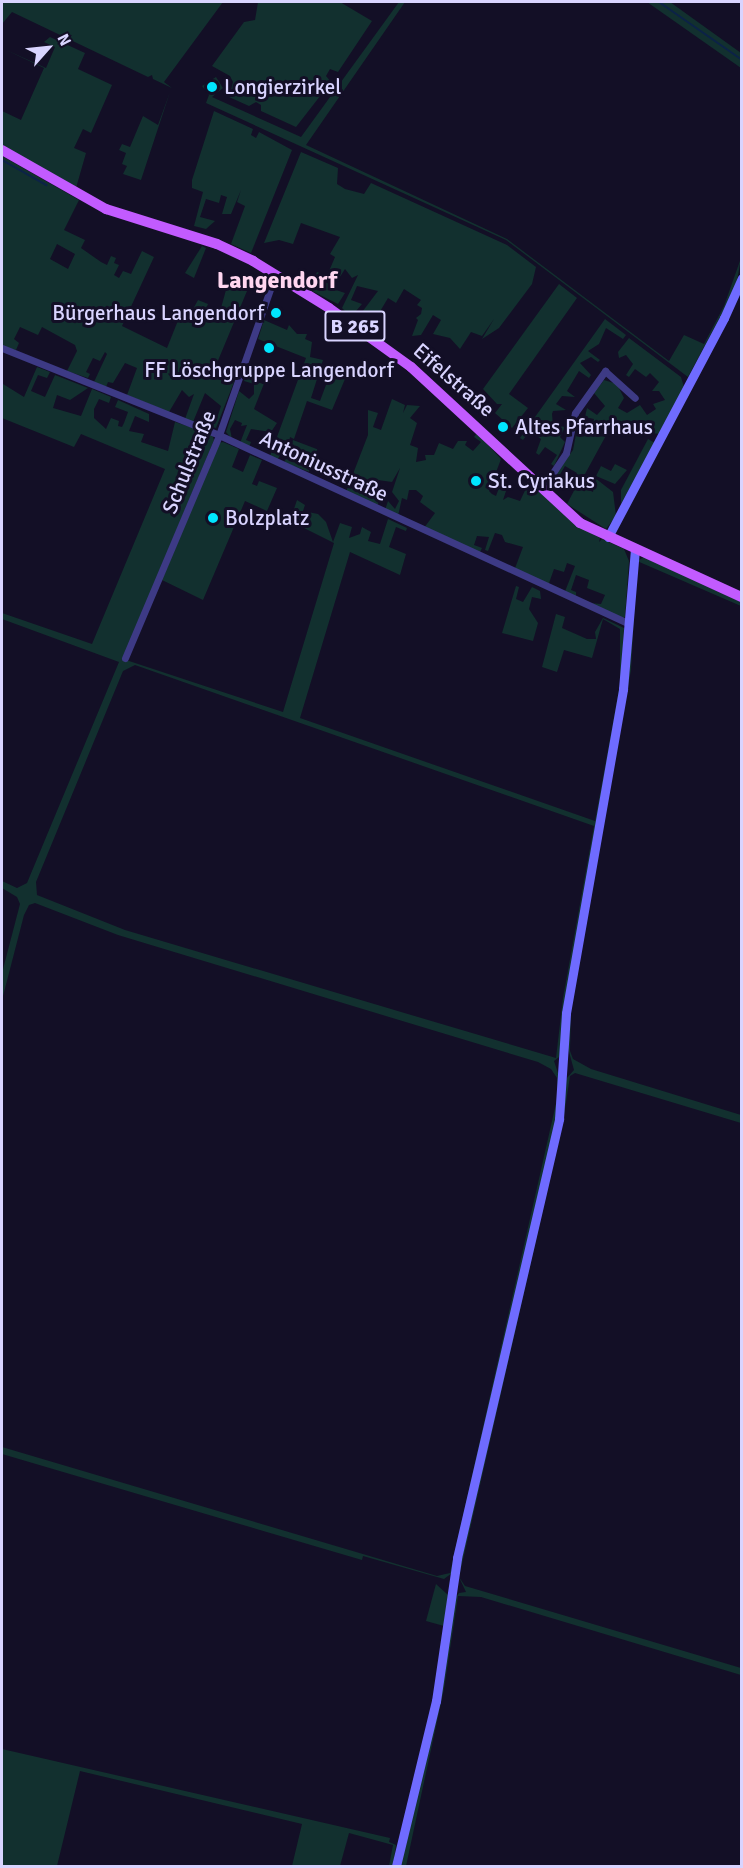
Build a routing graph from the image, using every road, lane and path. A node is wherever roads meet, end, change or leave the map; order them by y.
1 (2, 150) edge
2 (275, 275) junction
3 (741, 278) edge
4 (2, 348) edge
5 (635, 399) dead end
6 (219, 435) junction
7 (542, 489) junction
8 (608, 537) junction
9 (635, 549) junction
10 (741, 597) edge
11 (629, 624) junction
12 (125, 658) dead end
13 (396, 1866) edge

1 - 2 main road, Eifelstraße / B 265
2 - 6 street, Schulstraße
2 - 7 main road, Eifelstraße / B 265
3 - 8 street
4 - 6 street, Antoniusstraße
5 - 7 street
6 - 11 street, Antoniusstraße
6 - 12 street, Schulstraße
7 - 8 main road, Eifelstraße / B 265
8 - 9 main road, B 265
9 - 10 main road, B 265
9 - 11 street
11 - 13 street

